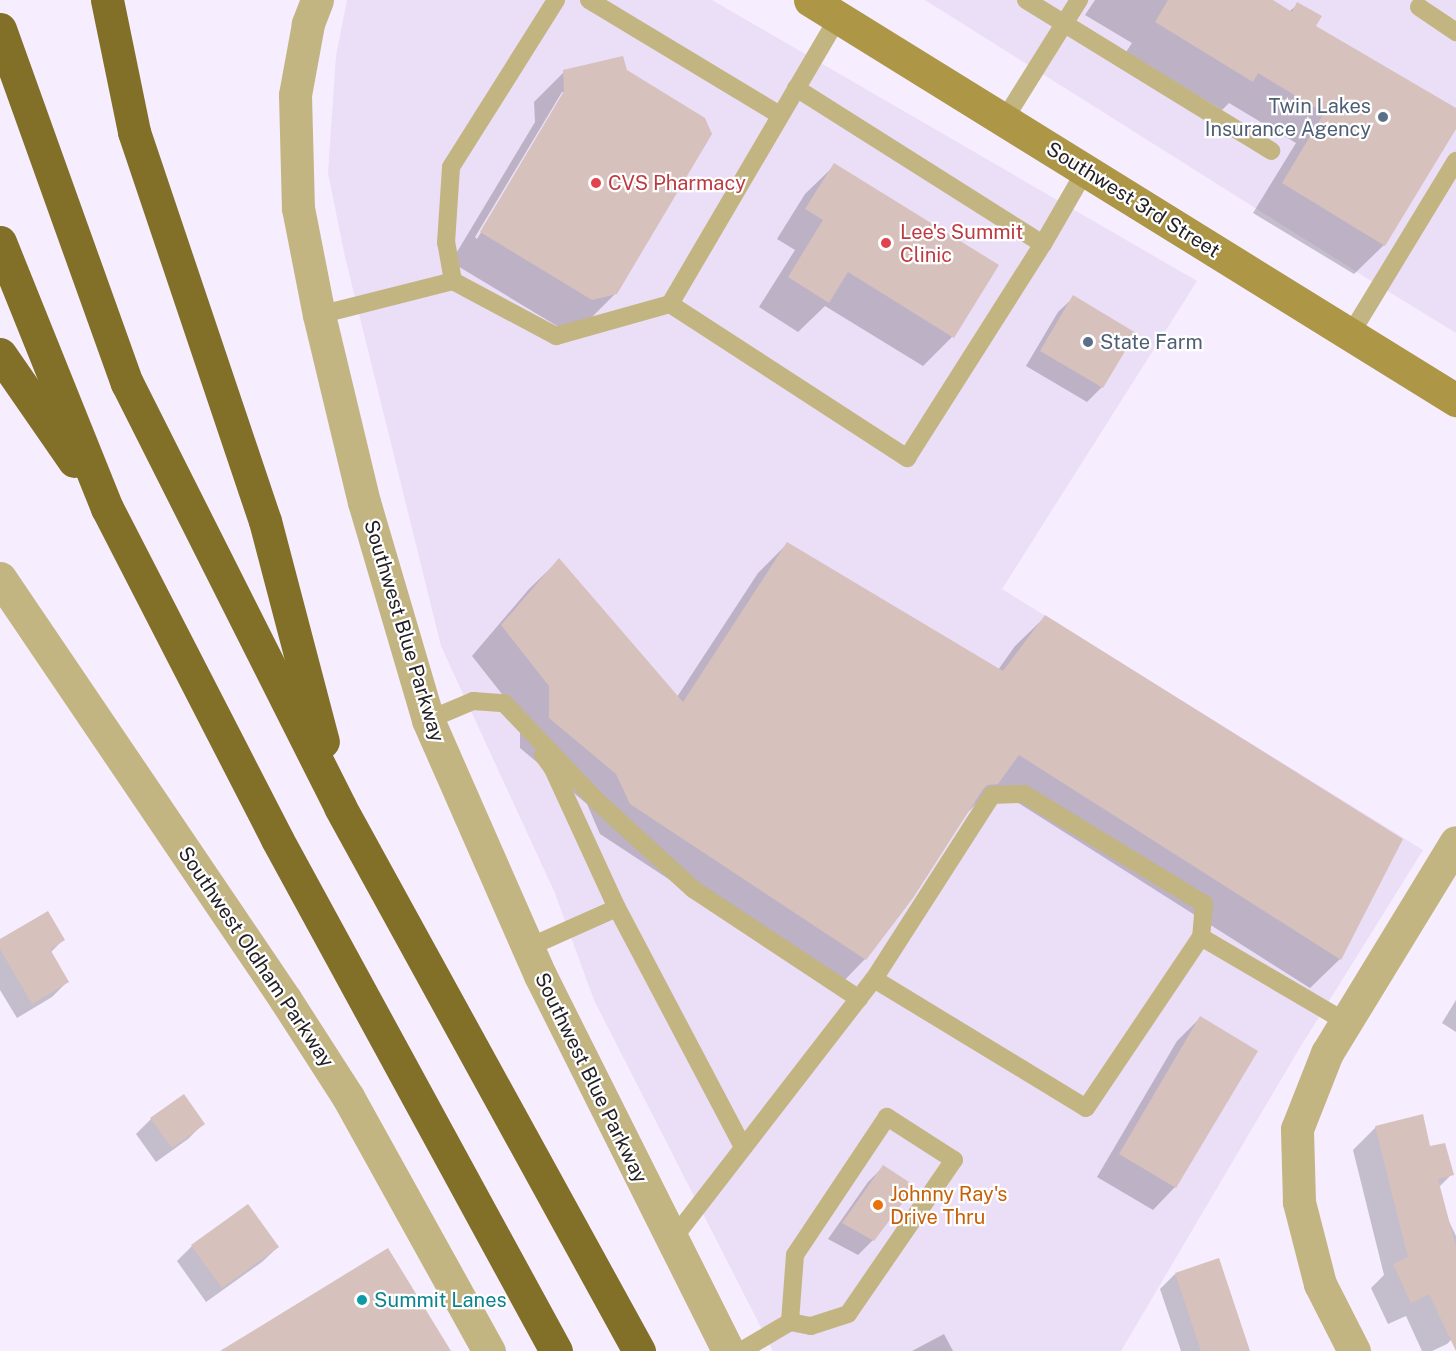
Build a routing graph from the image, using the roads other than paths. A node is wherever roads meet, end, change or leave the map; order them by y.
1 (107, 0) edge
2 (317, 0) edge
3 (556, 0) edge
4 (589, 0) edge
5 (810, 0) edge
6 (1026, 0) edge
7 (1079, 0) edge
8 (1419, 7) dead end
9 (838, 18) junction
10 (1065, 23) junction
11 (0, 29) edge
12 (1456, 32) edge
13 (796, 88) junction
14 (780, 115) junction
15 (1005, 120) junction
16 (1271, 151) dead end
17 (1456, 161) edge
18 (1085, 171) junction
19 (0, 242) edge
20 (1043, 244) junction
21 (453, 281) junction
22 (670, 304) junction
23 (320, 315) junction
24 (1350, 335) junction
25 (0, 354) edge
26 (1456, 400) edge
27 (107, 508) junction
28 (0, 578) edge
29 (504, 703) junction
30 (428, 720) junction
31 (340, 807) junction
32 (1456, 842) edge
33 (617, 908) junction
34 (1201, 937) junction
35 (527, 948) junction
36 (874, 979) junction
37 (859, 999) junction
38 (1346, 1022) junction
39 (743, 1147) junction
40 (672, 1240) junction
41 (790, 1322) junction
42 (489, 1351) edge
43 (556, 1351) edge
44 (639, 1351) edge
45 (728, 1351) edge
46 (741, 1351) edge
47 (1354, 1351) edge

1 - 31 highway
2 - 23 street, Southwest Blue Parkway
3 - 21 lane
4 - 14 lane
5 - 9 main road, Southwest 3rd Street
6 - 10 lane
7 - 10 lane
8 - 12 lane
9 - 13 lane
9 - 15 main road, Southwest 3rd Street
10 - 15 lane
10 - 16 lane
11 - 31 highway
13 - 14 lane
13 - 20 lane
14 - 22 lane
15 - 18 main road, Southwest 3rd Street
17 - 24 lane
18 - 20 lane
18 - 24 main road, Southwest 3rd Street
19 - 27 highway
20 - 22 lane
21 - 22 lane
21 - 23 lane
23 - 30 street, Southwest Blue Parkway
24 - 26 main road, Southwest 3rd Street
25 - 27 highway
27 - 43 highway
28 - 42 street, Southwest Oldham Parkway
29 - 30 lane
29 - 33 lane
29 - 37 lane
30 - 35 street, Southwest Blue Parkway
31 - 44 highway
32 - 38 street
33 - 35 lane
33 - 39 lane
34 - 36 lane
34 - 36 lane
34 - 38 lane
35 - 40 street, Southwest Blue Parkway
36 - 37 lane
37 - 39 lane
38 - 47 street
39 - 40 lane
40 - 45 street, Southwest Blue Parkway
41 - 41 lane
41 - 46 lane

